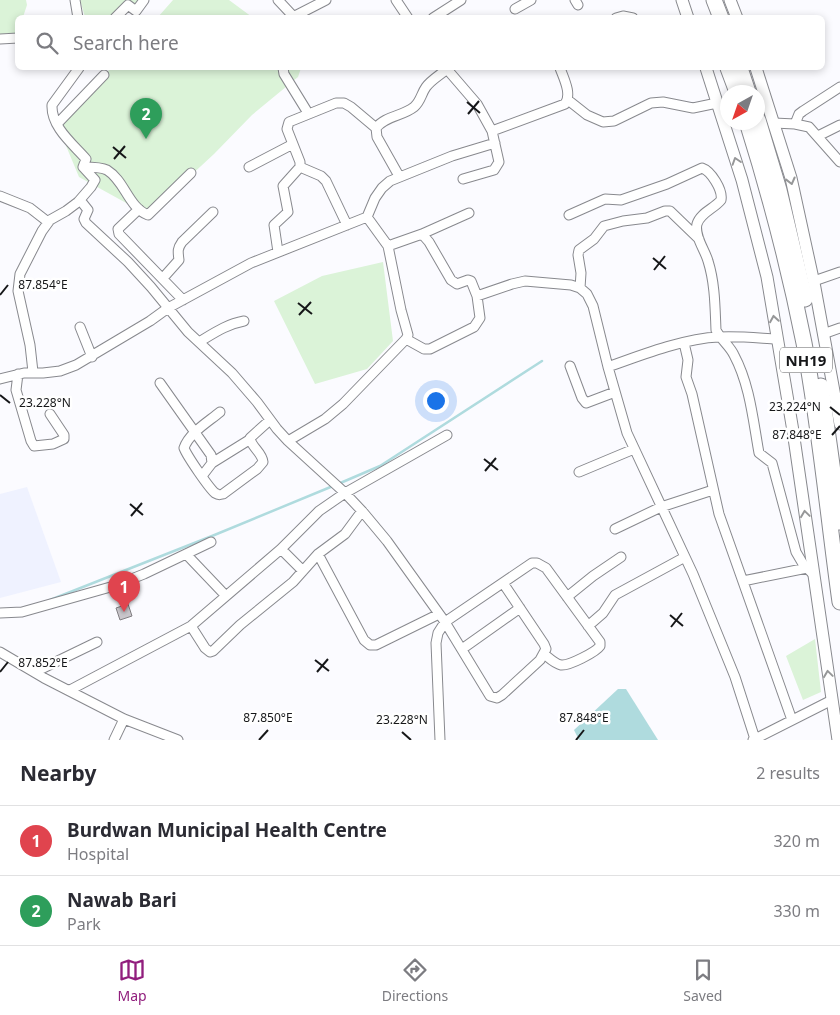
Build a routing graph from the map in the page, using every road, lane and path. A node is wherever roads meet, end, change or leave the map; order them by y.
1 (75, 0) edge
2 (144, 0) edge
3 (278, 0) edge
4 (326, 0) edge
5 (396, 0) edge
6 (460, 0) edge
7 (531, 0) edge
8 (682, 0) edge
9 (702, 0) edge
10 (714, 0) edge
11 (730, 0) edge
12 (515, 10) dead end
13 (78, 15) edge
14 (119, 15) edge
15 (290, 15) edge
16 (296, 15) edge
17 (406, 15) edge
18 (437, 15) edge
19 (687, 15) edge
20 (709, 15) edge
21 (720, 15) edge
22 (736, 15) edge
23 (15, 38) edge
24 (0, 39) edge
25 (78, 70) edge
26 (283, 70) edge
27 (444, 70) edge
28 (448, 70) edge
29 (561, 70) edge
30 (707, 70) edge
31 (729, 70) edge
32 (741, 70) edge
33 (757, 70) edge
34 (104, 75) dead end
35 (734, 85) edge
36 (746, 85) edge
37 (840, 87) edge
38 (568, 100) junction
39 (718, 104) junction
40 (308, 113) junction
41 (57, 124) junction
42 (774, 124) junction
43 (796, 124) junction
44 (840, 125) edge
45 (376, 128) junction
46 (749, 130) edge
47 (761, 130) edge
48 (492, 131) junction
49 (818, 136) junction
50 (293, 144) junction
51 (495, 144) junction
52 (840, 162) edge
53 (83, 167) junction
54 (249, 167) dead end
55 (300, 167) junction
56 (192, 173) dead end
57 (399, 176) junction
58 (463, 179) dead end
59 (0, 196) edge
60 (80, 200) junction
61 (139, 209) junction
62 (213, 212) dead end
63 (469, 213) dead end
64 (569, 215) dead end
65 (367, 217) junction
66 (48, 222) junction
67 (346, 225) junction
68 (422, 234) junction
69 (701, 242) junction
70 (388, 246) junction
71 (278, 252) junction
72 (840, 272) edge
73 (163, 278) junction
74 (814, 281) junction
75 (580, 288) junction
76 (477, 296) junction
77 (183, 300) junction
78 (168, 308) junction
79 (244, 321) dead end
80 (80, 327) dead end
81 (840, 328) edge
82 (824, 334) junction
83 (719, 337) junction
84 (406, 339) junction
85 (778, 339) junction
86 (199, 342) junction
87 (684, 343) junction
88 (92, 357) junction
89 (570, 366) dead end
90 (608, 367) junction
91 (33, 372) junction
92 (18, 374) junction
93 (0, 379) edge
94 (160, 383) dead end
95 (615, 392) junction
96 (220, 412) dead end
97 (50, 414) dead end
98 (270, 420) junction
99 (840, 424) edge
100 (195, 433) junction
101 (447, 435) dead end
102 (249, 440) junction
103 (288, 441) junction
104 (634, 449) junction
105 (212, 463) junction
106 (579, 472) dead end
107 (202, 476) junction
108 (713, 490) junction
109 (345, 493) junction
110 (661, 507) junction
111 (362, 511) junction
112 (840, 522) edge
113 (614, 529) dead end
114 (211, 542) dead end
115 (281, 550) junction
116 (186, 554) junction
117 (318, 554) junction
118 (622, 557) dead end
119 (685, 557) junction
120 (303, 570) junction
121 (810, 572) junction
122 (743, 581) junction
123 (503, 583) junction
124 (226, 596) junction
125 (567, 597) junction
126 (840, 602) edge
127 (520, 608) junction
128 (0, 613) edge
129 (439, 614) junction
130 (445, 622) junction
131 (190, 626) junction
132 (588, 626) junction
133 (97, 642) dead end
134 (462, 649) junction
135 (0, 652) edge
136 (544, 654) junction
137 (35, 672) junction
138 (70, 690) junction
139 (832, 700) junction
140 (124, 718) junction
141 (792, 720) junction
142 (754, 739) edge
143 (114, 740) edge
144 (178, 740) edge
145 (440, 740) edge
146 (838, 740) edge

1 - 13 street
2 - 14 street
3 - 15 street
4 - 16 street
5 - 17 street
6 - 18 street
7 - 12 street
8 - 19 main road
9 - 20 highway
10 - 21 highway
11 - 22 main road
23 - 24 street
25 - 41 street
26 - 40 street
27 - 45 street
28 - 48 street
29 - 38 street
30 - 39 main road
31 - 35 highway
32 - 36 highway
33 - 42 main road
34 - 41 street
37 - 43 street
38 - 39 street
38 - 48 street
85 -> 39 main road
40 - 45 street
40 - 50 street
41 - 53 street
42 - 43 street
42 -> 74 main road
43 - 49 street
44 - 49 street
45 - 57 street
46 - 126 highway, NH19
47 - 112 highway, NH19
48 - 51 street
49 - 52 street
50 - 54 street
50 - 55 street
51 - 57 street
51 - 58 street
53 - 60 street
53 - 61 street
55 - 67 street
55 - 71 street
56 - 61 street
57 - 65 street
59 - 66 street
60 - 66 street
60 - 78 street
61 - 73 street
62 - 73 street
63 - 68 street
64 - 69 street
65 - 67 street
65 - 70 street
66 - 91 street
67 - 71 street
68 - 70 street
68 - 76 street
69 - 75 street
69 - 83 street
70 - 84 street
71 - 77 street
72 - 74 street
73 - 77 street
74 - 82 main road
75 - 76 street
75 - 90 street
76 - 84 street
77 - 78 street
78 - 86 street
78 - 88 street
79 - 86 street
80 - 88 street
81 - 82 street
82 - 99 main road
83 - 85 street
83 - 87 street
83 - 121 street
84 - 103 street
121 -> 85 main road
86 - 98 street
87 - 90 street
87 - 108 street
88 - 91 street
89 - 95 street
90 - 95 street
91 - 92 street
92 - 93 street
92 - 97 street
94 - 100 street
95 - 104 street
96 - 100 street
98 - 102 street
98 - 103 street
100 - 105 street
100 - 107 street
101 - 109 street
102 - 105 street
102 - 107 street
103 - 109 street
104 - 106 street
104 - 110 street
105 - 107 street
108 - 110 street
108 - 122 street
109 - 111 street
109 - 115 street
110 - 113 street
110 - 119 street
111 - 117 street
111 - 129 street
114 - 116 street
115 - 120 street
115 - 124 street
116 - 124 street
116 - 128 street
117 - 120 street
117 - 129 street
118 - 125 street
119 - 132 street
119 - 142 street
120 - 131 street
121 - 122 street
139 -> 121 main road
122 - 141 street
123 - 125 street
123 - 127 street
123 - 130 street
124 - 131 street
125 - 132 street
127 - 134 street
127 - 136 street
129 - 130 street
130 - 134 street
130 - 145 street
131 - 138 street
132 - 136 street
133 - 137 street
134 - 136 street
135 - 137 street
137 - 138 street
138 - 140 street
139 - 141 street
139 - 146 main road
140 - 143 street
140 - 144 street
141 - 142 street

